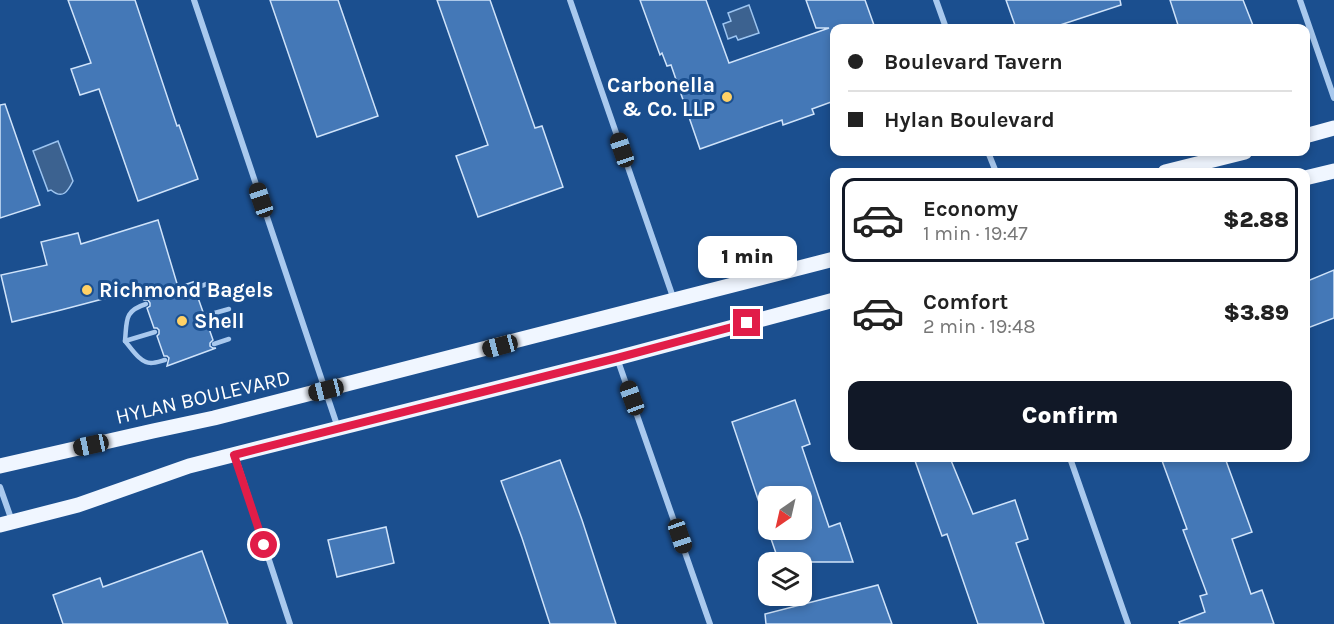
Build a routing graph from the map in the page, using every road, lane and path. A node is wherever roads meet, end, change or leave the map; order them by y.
1 (194, 0) edge
2 (570, 0) edge
3 (936, 0) edge
4 (1300, 0) edge
5 (945, 24) edge
6 (1308, 24) edge
7 (1310, 29) edge
8 (1334, 98) edge
9 (1334, 128) edge
10 (1310, 135) edge
11 (1229, 156) edge
12 (1181, 168) edge
13 (1334, 171) edge
14 (1310, 177) edge
15 (830, 260) edge
16 (210, 283) dead end
17 (195, 288) dead end
18 (674, 301) junction
19 (830, 301) edge
20 (146, 304) dead end
21 (229, 309) dead end
22 (204, 316) dead end
23 (155, 332) dead end
24 (229, 339) dead end
25 (125, 341) junction
26 (214, 344) dead end
27 (617, 358) junction
28 (165, 360) dead end
29 (326, 390) junction
30 (338, 429) junction
31 (234, 455) junction
32 (1071, 462) edge
33 (0, 466) edge
34 (0, 487) edge
35 (6, 523) edge
36 (290, 624) edge
37 (710, 624) edge
38 (1128, 624) edge

1 - 29 street
2 - 18 street
3 - 5 street
4 - 6 street
7 - 8 street
9 - 10 main road
11 - 12 main road
13 - 14 main road
15 - 18 main road, HYLAN BOULEVARD
16 - 17 lane
18 - 29 main road, HYLAN BOULEVARD
19 - 27 main road
20 - 25 lane
21 - 22 lane
23 - 25 lane
24 - 26 lane
25 - 28 lane
27 - 30 main road
27 - 37 street
29 - 30 street
29 - 33 main road, HYLAN BOULEVARD
30 - 31 main road
31 - 35 main road
31 - 36 street
32 - 38 street
34 - 35 street

